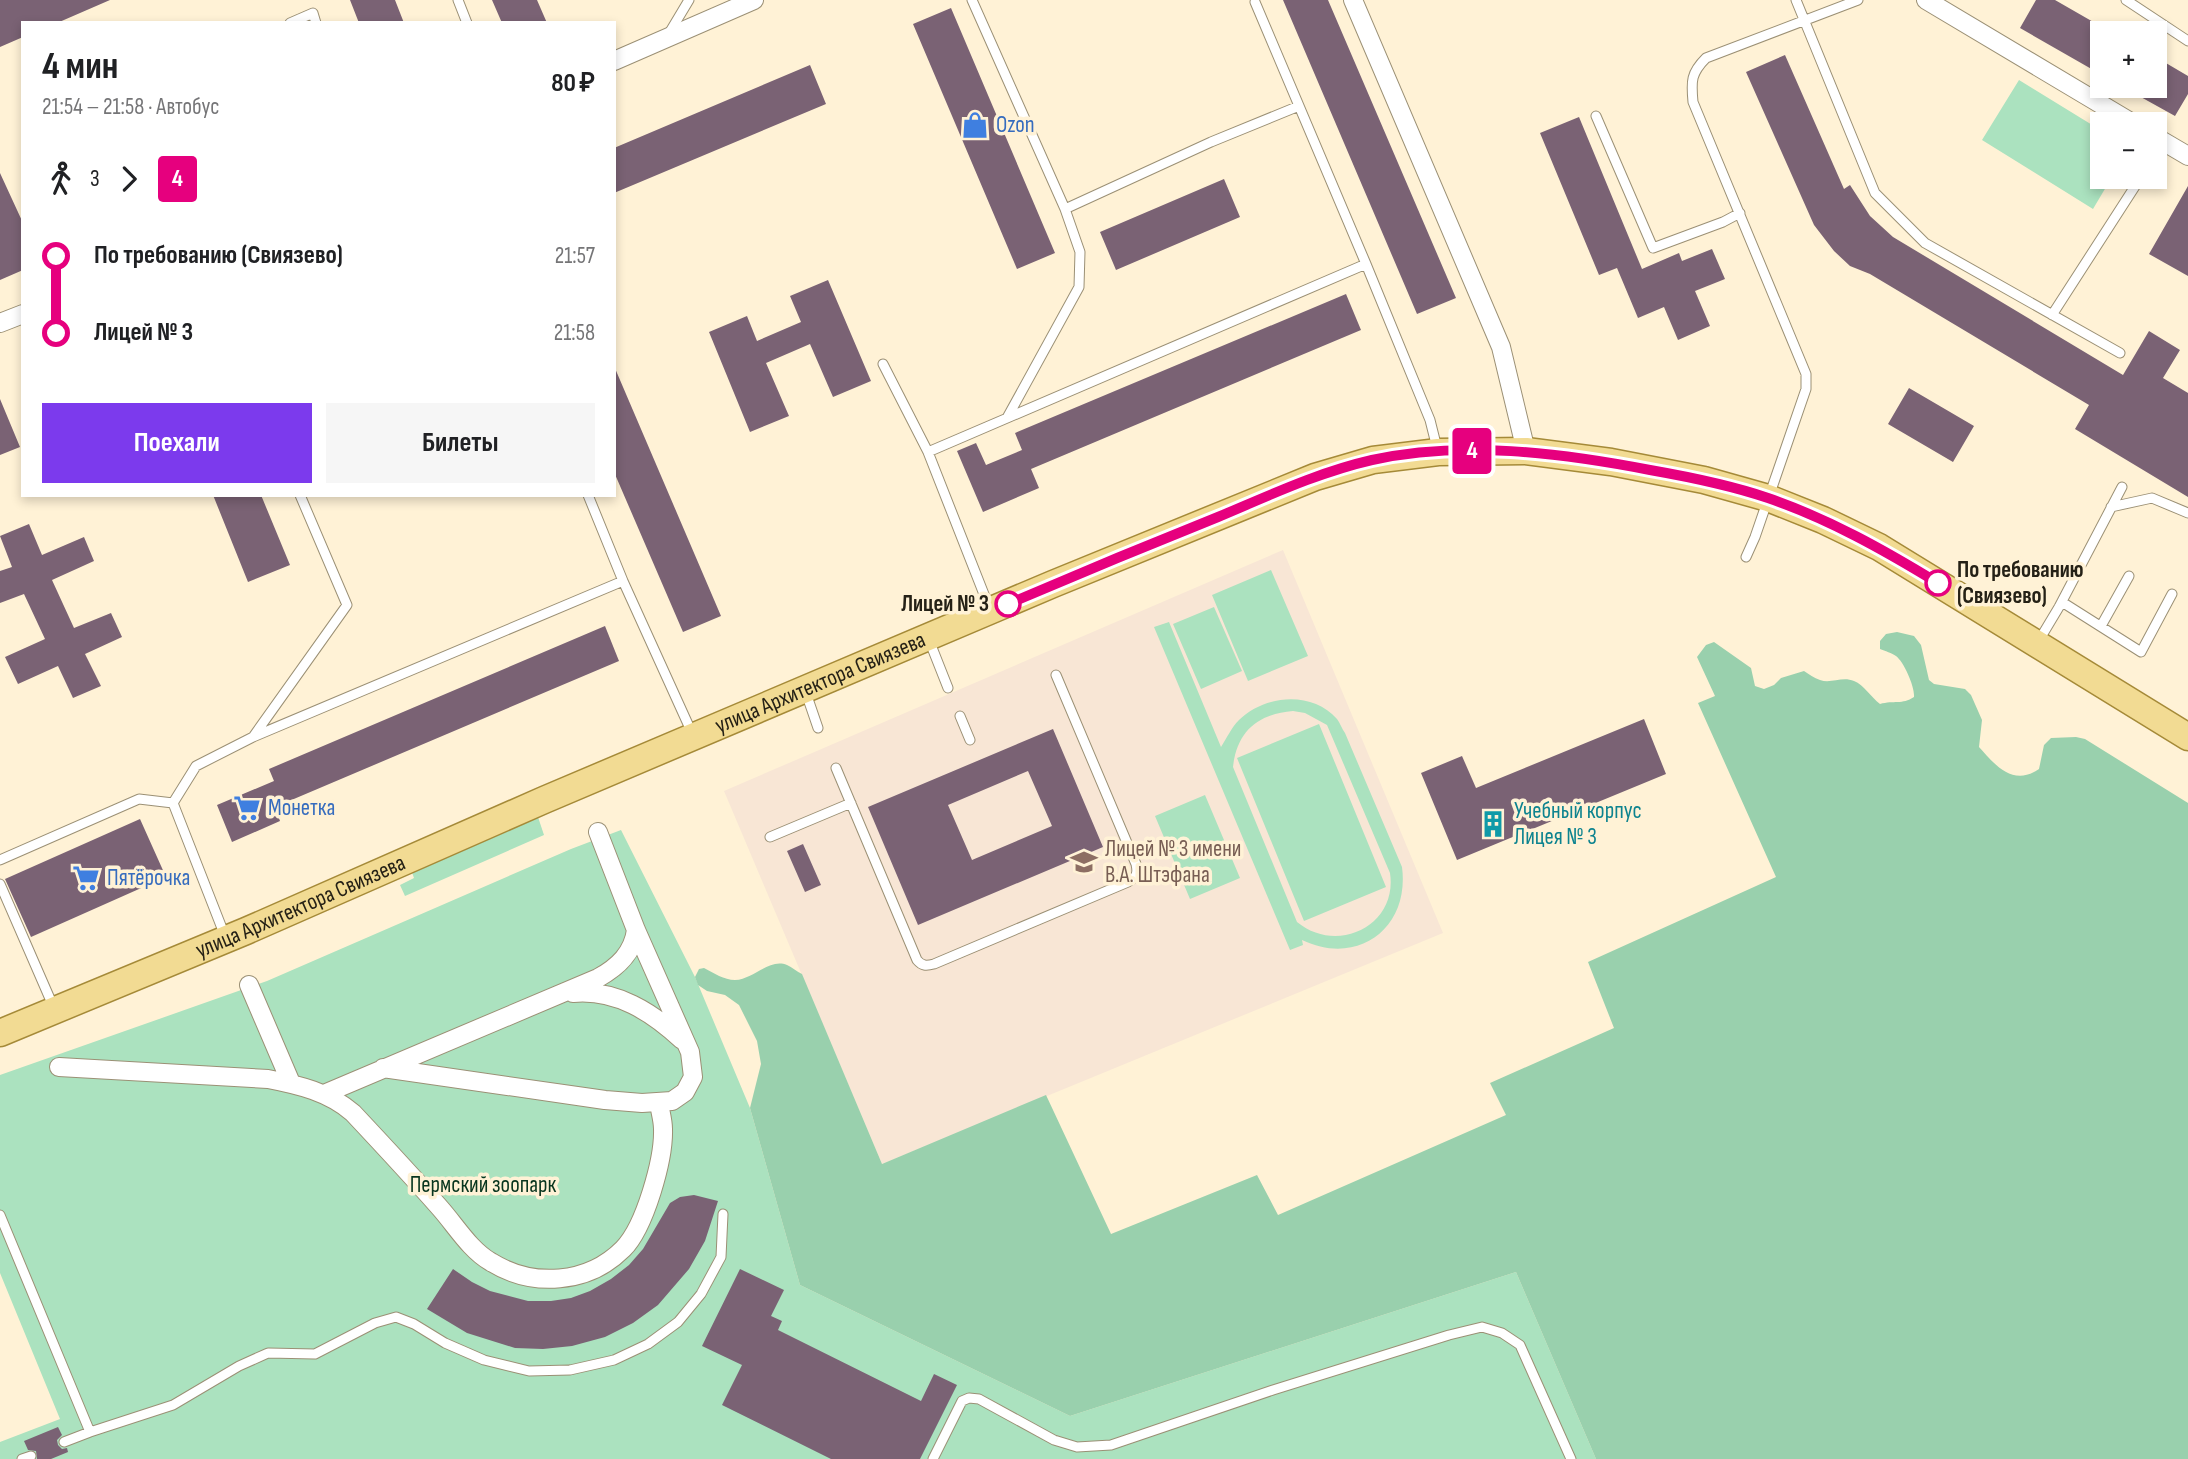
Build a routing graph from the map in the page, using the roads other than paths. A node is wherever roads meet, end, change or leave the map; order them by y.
1 (457, 0) edge
2 (689, 0) edge
3 (754, 0) edge
4 (972, 0) edge
5 (1353, 0) edge
6 (1796, 0) edge
7 (1858, 0) edge
8 (1926, 0) edge
9 (2126, 0) edge
10 (1255, 2) dead end
11 (1804, 19) junction
12 (295, 21) edge
13 (315, 21) edge
14 (466, 21) edge
15 (666, 39) junction
16 (2188, 41) edge
17 (616, 60) edge
18 (1299, 106) junction
19 (2114, 112) edge
20 (1597, 116) dead end
21 (2167, 146) edge
22 (2186, 151) edge
23 (2133, 189) edge
24 (1065, 209) junction
25 (1740, 213) junction
26 (1366, 264) junction
27 (21, 315) edge
28 (2052, 315) junction
29 (0, 323) edge
30 (2120, 353) dead end
31 (883, 364) dead end
32 (1007, 418) junction
33 (1526, 451) junction
34 (928, 452) junction
35 (1438, 452) junction
36 (2122, 487) dead end
37 (301, 497) edge
38 (588, 497) edge
39 (1768, 498) junction
40 (2111, 508) junction
41 (2188, 513) edge
42 (1746, 557) dead end
43 (2129, 576) dead end
44 (623, 581) junction
45 (2172, 594) dead end
46 (2062, 602) junction
47 (990, 612) junction
48 (2101, 626) junction
49 (929, 638) junction
50 (2038, 643) junction
51 (1056, 675) dead end
52 (948, 688) dead end
53 (805, 691) junction
54 (960, 716) dead end
55 (818, 728) dead end
56 (253, 737) junction
57 (2188, 737) edge
58 (694, 738) junction
59 (970, 740) dead end
60 (836, 768) dead end
61 (173, 803) junction
62 (851, 803) junction
63 (598, 832) dead end
64 (770, 837) dead end
65 (0, 860) edge
66 (0, 884) edge
67 (636, 930) junction
68 (226, 938) junction
69 (249, 985) dead end
70 (559, 994) junction
71 (55, 1011) junction
72 (0, 1033) edge
73 (686, 1044) junction
74 (59, 1067) dead end
75 (383, 1068) junction
76 (291, 1083) junction
77 (324, 1094) junction
78 (659, 1103) junction
79 (723, 1214) dead end
80 (0, 1215) edge
81 (90, 1432) junction
82 (64, 1443) dead end
83 (933, 1459) edge
84 (1571, 1459) edge

1 - 14 lane
2 - 15 lane
3 - 15 street
4 - 24 lane
5 - 33 street
6 - 11 lane
7 - 11 lane
8 - 19 street
9 - 16 lane
10 - 18 lane
11 - 25 lane
11 - 28 lane
12 - 13 lane
15 - 17 street
18 - 24 lane
18 - 26 lane
20 - 25 lane
21 - 22 street
23 - 28 lane
24 - 32 lane
25 - 39 lane
26 - 32 lane
26 - 35 lane
27 - 29 street
28 - 30 lane
31 - 34 lane
32 - 34 lane
33 - 35 main road, улица Архитектора Свиязева
33 - 39 main road, улица Архитектора Свиязева
34 - 47 lane
35 - 47 main road, улица Архитектора Свиязева
36 - 40 lane
37 - 56 lane
38 - 44 lane
39 - 42 lane
39 - 50 main road, улица Архитектора Свиязева
40 - 41 lane
40 - 46 lane
43 - 48 lane
44 - 56 lane
44 - 58 lane
45 - 48 lane
46 - 48 lane
46 - 50 lane
47 - 49 main road, улица Архитектора Свиязева
49 - 52 lane
49 - 53 main road, улица Архитектора Свиязева
50 - 57 main road, улица Архитектора Свиязева
51 - 62 lane
53 - 55 lane
53 - 58 main road, улица Архитектора Свиязева
54 - 59 lane
56 - 61 lane
58 - 68 main road, улица Архитектора Свиязева
60 - 62 lane
61 - 65 lane
61 - 68 lane
62 - 64 lane
63 - 67 street
66 - 71 lane
67 - 70 street
67 - 73 street
68 - 71 main road, улица Архитектора Свиязева
69 - 76 street
70 - 73 street
70 - 75 street
71 - 72 main road, улица Архитектора Свиязева
73 - 78 street
74 - 76 street
75 - 77 street
75 - 78 street
76 - 77 street
77 - 78 street
79 - 81 lane
80 - 81 lane
81 - 82 lane
83 - 84 lane

